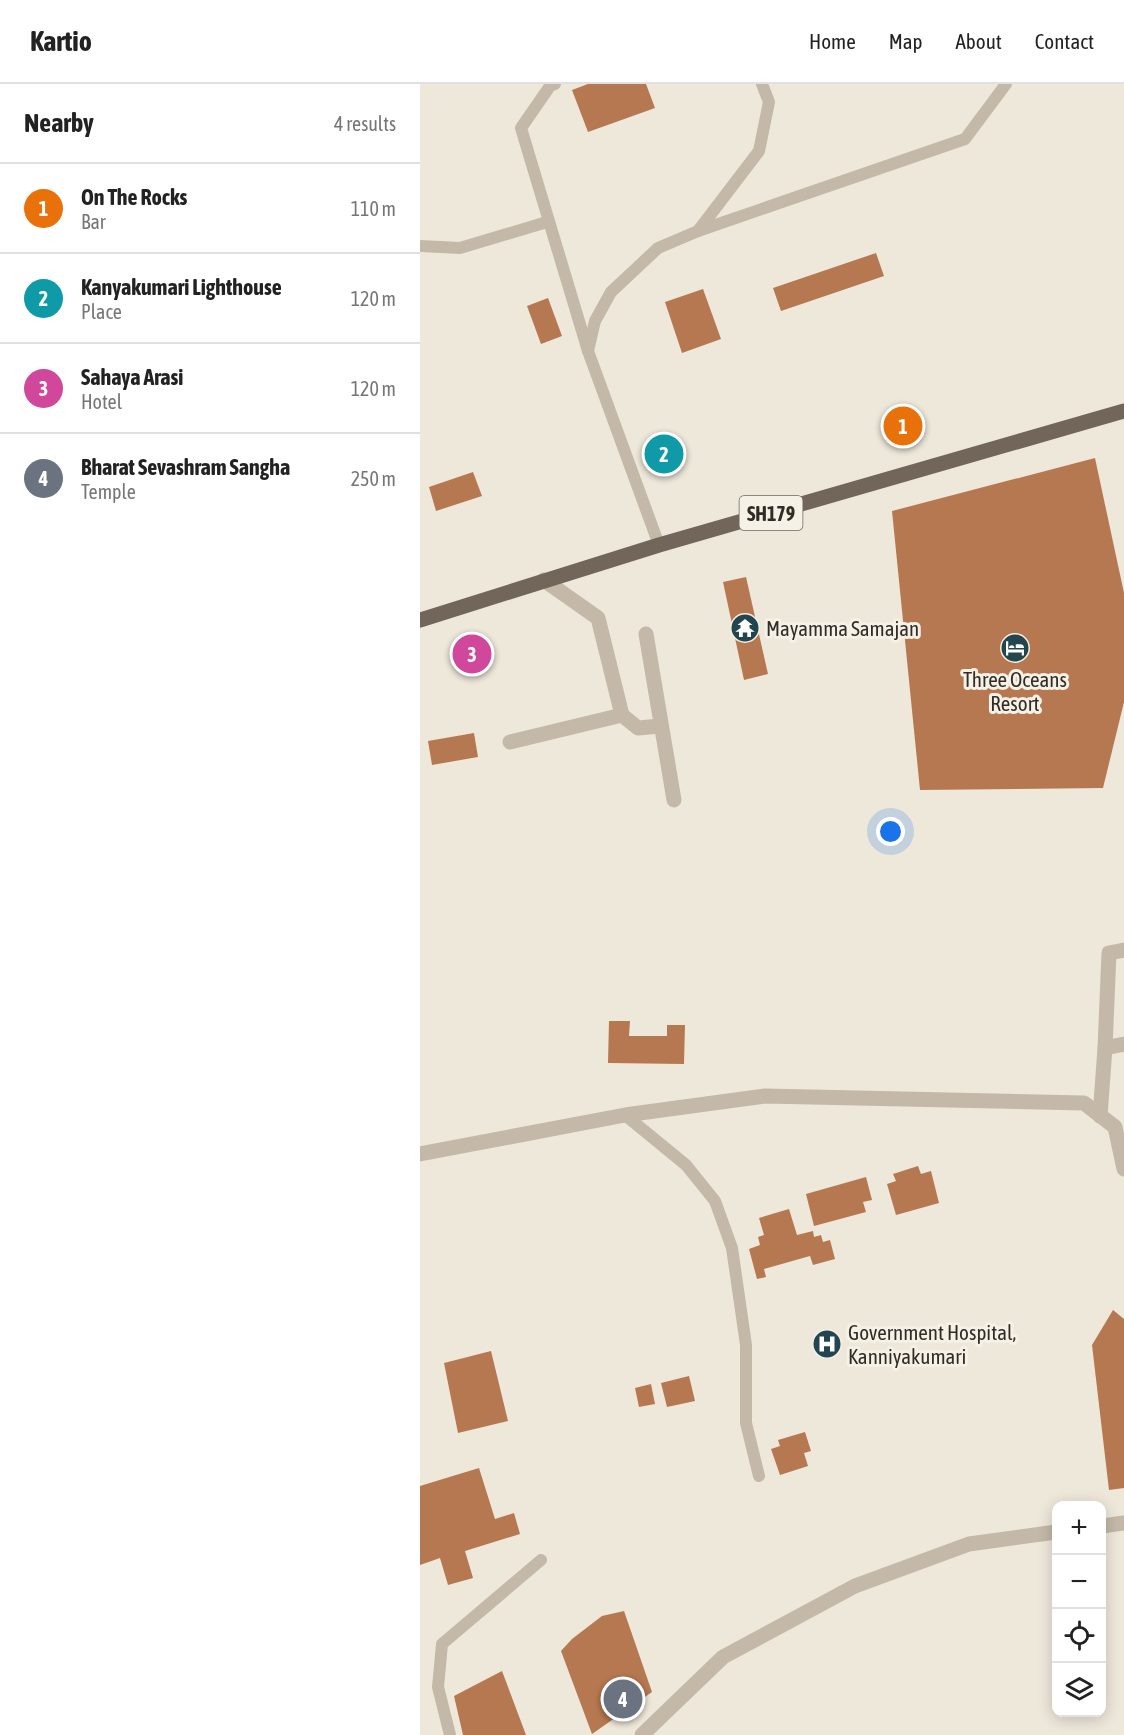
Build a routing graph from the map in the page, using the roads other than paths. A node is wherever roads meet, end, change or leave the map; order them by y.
1 (555, 84) edge
2 (762, 84) edge
3 (1006, 84) edge
4 (547, 222) junction
5 (698, 231) junction
6 (420, 246) edge
7 (588, 351) junction
8 (1124, 411) edge
9 (659, 545) junction
10 (544, 580) junction
11 (420, 620) edge
12 (646, 634) dead end
13 (622, 715) junction
14 (660, 726) junction
15 (510, 742) dead end
16 (674, 800) dead end
17 (1124, 950) edge
18 (1124, 1044) edge
19 (1105, 1048) junction
20 (625, 1115) junction
21 (1100, 1116) junction
22 (1121, 1141) edge
23 (420, 1154) edge
24 (1124, 1169) edge
25 (759, 1476) dead end
26 (1124, 1523) edge
27 (1106, 1525) edge
28 (1052, 1533) edge
29 (542, 1560) dead end
30 (450, 1735) edge
31 (642, 1735) edge

1 - 4 lane
2 - 5 lane
3 - 5 lane
4 - 6 lane
4 - 7 lane
5 - 7 lane
7 - 9 lane
8 - 9 main road, SH179
9 - 10 main road, SH179
10 - 11 main road, SH179
10 - 13 street
12 - 14 street
13 - 14 street
13 - 15 street
14 - 16 street
17 - 19 street
18 - 19 street
19 - 21 street
20 - 21 street
20 - 23 street
20 - 25 lane
21 - 22 street
22 - 24 street
26 - 27 street
28 - 31 street
29 - 30 lane

